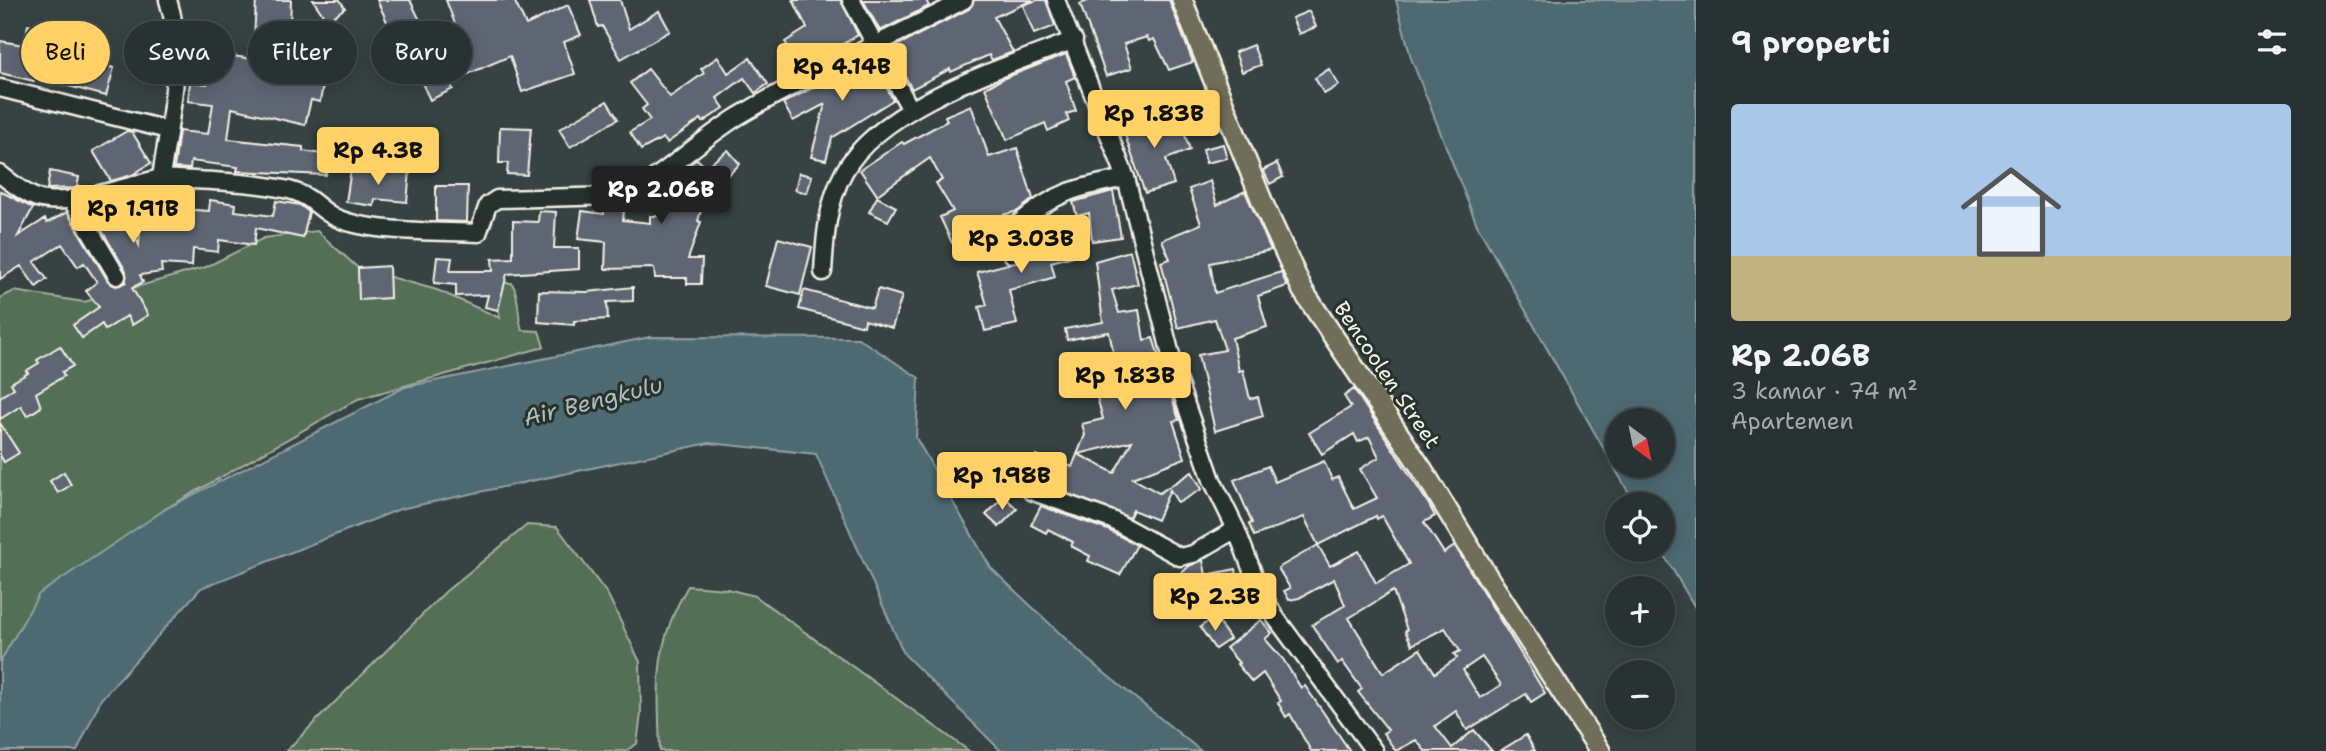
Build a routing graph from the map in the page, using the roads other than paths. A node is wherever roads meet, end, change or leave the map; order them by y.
1 (172, 0) edge
2 (851, 0) edge
3 (964, 0) edge
4 (1056, 0) edge
5 (1182, 0) edge
6 (1074, 40) junction
7 (875, 47) junction
8 (0, 88) edge
9 (911, 110) junction
10 (168, 130) junction
11 (0, 174) edge
12 (161, 178) junction
13 (1126, 178) junction
14 (71, 199) junction
15 (1012, 254) dead end
16 (823, 272) dead end
17 (117, 276) dead end
18 (1031, 491) dead end
19 (1236, 529) junction
20 (1374, 751) edge
21 (1600, 751) edge

1 - 10 street
2 - 7 street
3 - 7 street
4 - 6 street
5 - 21 main road, Bencoolen Street
6 - 9 street
6 - 13 street
7 - 9 street
7 - 12 street
8 - 10 street
9 - 16 street
10 - 12 street
11 - 14 street
12 - 14 street
13 - 15 street
13 - 19 street
14 - 17 street
18 - 19 street
19 - 20 street

